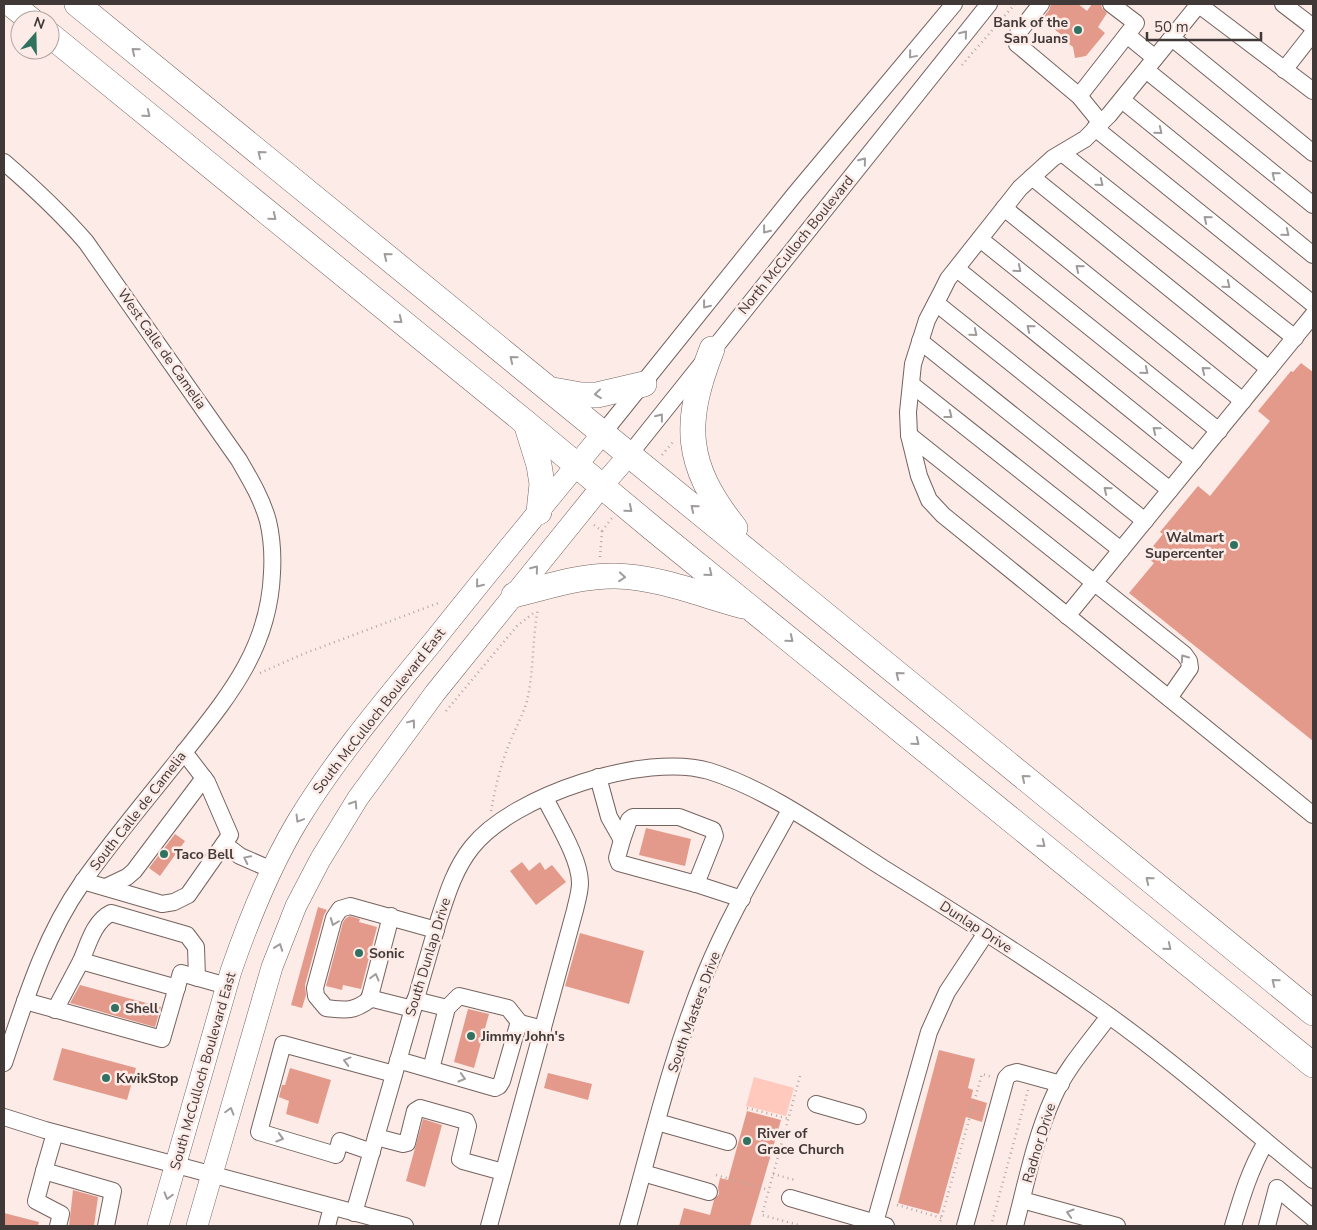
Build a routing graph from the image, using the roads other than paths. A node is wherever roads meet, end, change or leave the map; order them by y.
1 (77, 4) edge
2 (954, 4) edge
3 (989, 4) edge
4 (1041, 4) edge
5 (1111, 4) edge
6 (1199, 4) edge
7 (1283, 4) edge
8 (1313, 28) edge
9 (1131, 29) junction
10 (1313, 33) edge
11 (1172, 38) junction
12 (60, 43) edge
13 (1150, 64) junction
14 (1284, 70) junction
15 (1313, 91) edge
16 (1079, 96) junction
17 (1122, 100) junction
18 (1098, 126) junction
19 (1062, 153) junction
20 (1313, 153) edge
21 (4, 162) edge
22 (1032, 177) junction
23 (1313, 205) edge
24 (1004, 208) junction
25 (980, 239) junction
26 (1313, 255) edge
27 (957, 268) junction
28 (936, 303) junction
29 (1313, 304) edge
30 (1313, 315) edge
31 (1295, 338) junction
32 (920, 341) junction
33 (712, 350) junction
34 (1269, 370) junction
35 (644, 384) junction
36 (911, 384) junction
37 (551, 390) junction
38 (1244, 401) junction
39 (526, 423) junction
40 (1219, 431) junction
41 (603, 433) junction
42 (909, 435) junction
43 (630, 455) junction
44 (1194, 461) junction
45 (576, 465) junction
46 (602, 486) junction
47 (1170, 490) junction
48 (538, 512) junction
49 (1145, 521) junction
50 (1121, 550) junction
51 (759, 560) junction
52 (273, 564) joint
53 (1095, 582) junction
54 (514, 595) junction
55 (752, 608) junction
56 (1067, 616) junction
57 (1169, 698) junction
58 (184, 752) junction
59 (598, 777) junction
60 (204, 778) junction
61 (544, 798) junction
62 (790, 810) junction
63 (1313, 815) edge
64 (622, 840) junction
65 (224, 844) junction
66 (272, 870) junction
67 (83, 881) junction
68 (696, 884) junction
69 (106, 888) junction
70 (742, 899) junction
71 (391, 916) junction
72 (436, 930) junction
73 (986, 933) junction
74 (81, 961) junction
75 (197, 978) junction
76 (227, 986) junction
77 (177, 988) junction
78 (369, 998) junction
79 (25, 1002) junction
80 (414, 1005) junction
81 (447, 1008) junction
82 (55, 1010) junction
83 (1313, 1013) edge
84 (1109, 1016) junction
85 (520, 1023) junction
86 (543, 1029) junction
87 (4, 1063) edge
88 (1313, 1064) edge
89 (396, 1067) junction
90 (430, 1069) junction
91 (1061, 1084) junction
92 (816, 1104) dead end
93 (858, 1116) dead end
94 (4, 1117) edge
95 (657, 1122) junction
96 (55, 1133) junction
97 (728, 1142) dead end
98 (1266, 1142) junction
99 (374, 1144) junction
100 (176, 1165) junction
101 (44, 1171) junction
102 (504, 1172) junction
103 (643, 1173) junction
104 (212, 1175) junction
105 (1313, 1180) edge
106 (709, 1192) dead end
107 (790, 1198) dead end
108 (1022, 1200) junction
109 (332, 1207) junction
110 (354, 1213) junction
111 (1313, 1218) edge
112 (394, 1225) edge
113 (878, 1225) edge
114 (58, 1226) edge
115 (106, 1226) edge
116 (158, 1226) edge
117 (197, 1226) edge
118 (327, 1226) edge
119 (489, 1226) edge
120 (628, 1226) edge
121 (965, 1226) edge
122 (1014, 1226) edge
123 (1116, 1226) edge
124 (1233, 1226) edge
125 (1267, 1226) edge

37 -> 1 highway
2 -> 35 street
33 -> 3 street, North McCulloch Boulevard
4 - 16 street
5 - 9 street
6 - 11 street
6 - 14 street
7 - 8 street
9 - 13 street
9 - 16 street
10 - 14 street
11 - 13 street
11 - 20 street
12 -> 39 highway
13 - 17 street
23 -> 13 street
14 - 15 street
16 - 18 street
17 - 18 street
17 -> 26 street
18 - 19 street
29 -> 18 street
19 - 22 street
19 -> 31 street
21 - 52 street, West Calle de Camelia
22 - 24 street
22 - 34 street
24 - 25 street
38 -> 24 street
25 - 27 street
25 -> 40 street
27 - 28 street
44 -> 27 street
28 - 32 street
28 -> 47 street
30 - 31 street
31 - 34 street
32 - 36 street
49 -> 32 street
43 -> 33 street, North McCulloch Boulevard
33 - 51 highway
34 - 38 street
35 -> 37 highway
35 - 41 street
36 - 42 street
36 -> 50 street
37 - 41 highway
38 - 40 street
39 - 45 highway
39 - 48 highway
40 - 44 street
41 - 43 highway
41 - 45 main road, South McCulloch Boulevard East
42 - 53 street
42 - 56 street
43 - 46 main road, North McCulloch Boulevard
51 -> 43 highway
44 - 47 street
45 - 46 highway
45 - 48 main road, South McCulloch Boulevard East
54 -> 46 main road
46 -> 55 highway
47 - 49 street
48 -> 66 main road, South McCulloch Boulevard East
49 - 50 street
50 - 53 street
83 -> 51 highway
52 - 58 street, South Calle de Camelia
53 - 56 street
57 -> 53 street
54 -> 55 highway
104 -> 54 main road
55 -> 88 highway
56 - 57 street
57 - 63 street
58 - 60 street
58 - 67 street, South Calle de Camelia
59 - 61 street, South Dunlap Drive
59 - 62 street, Dunlap Drive
59 - 64 street
60 - 65 street
60 - 69 street
61 - 72 street, South Dunlap Drive
61 - 86 street
62 - 70 street, South Masters Drive
62 - 73 street, Dunlap Drive
64 - 68 street
64 - 68 street
66 -> 65 street
65 - 69 street
66 - 76 main road, South McCulloch Boulevard East
67 - 69 street
67 - 79 street, South Calle de Camelia
68 - 70 street
70 - 95 street, South Masters Drive
71 - 72 street
78 -> 71 street
71 -> 78 street
72 - 80 street, South Dunlap Drive
73 - 84 street, Dunlap Drive
73 - 113 street
74 - 75 street
74 - 77 street
74 - 82 street
75 - 76 street
75 - 77 street
76 - 100 main road, South McCulloch Boulevard East
77 - 82 street
78 - 80 street
79 - 82 street
79 - 87 street, South Calle de Camelia
80 - 81 street
80 - 89 street, South Dunlap Drive
81 - 85 street
81 - 90 street
84 - 91 street, Radnor Drive
84 - 98 street, Dunlap Drive
85 - 86 street
90 -> 85 street
86 - 102 street
89 - 90 street
89 - 99 street, South Dunlap Drive
89 -> 99 street
91 - 108 street, Radnor Drive
91 - 121 street
92 - 93 street
94 - 96 street
95 - 97 street
95 - 103 street, South Masters Drive
96 - 100 street
96 - 101 street
98 - 105 street, Dunlap Drive
98 - 124 street
99 - 102 street
99 - 110 street, South Dunlap Drive
100 - 104 street
100 -> 116 main road, South McCulloch Boulevard East
101 - 114 street
101 - 115 street
102 - 119 street
103 - 106 street
103 - 120 street, South Masters Drive
104 - 109 street
104 - 117 main road
107 - 113 street
108 - 122 street, Radnor Drive
123 -> 108 street
109 - 110 street
109 - 118 street
110 - 112 street
111 - 125 street

